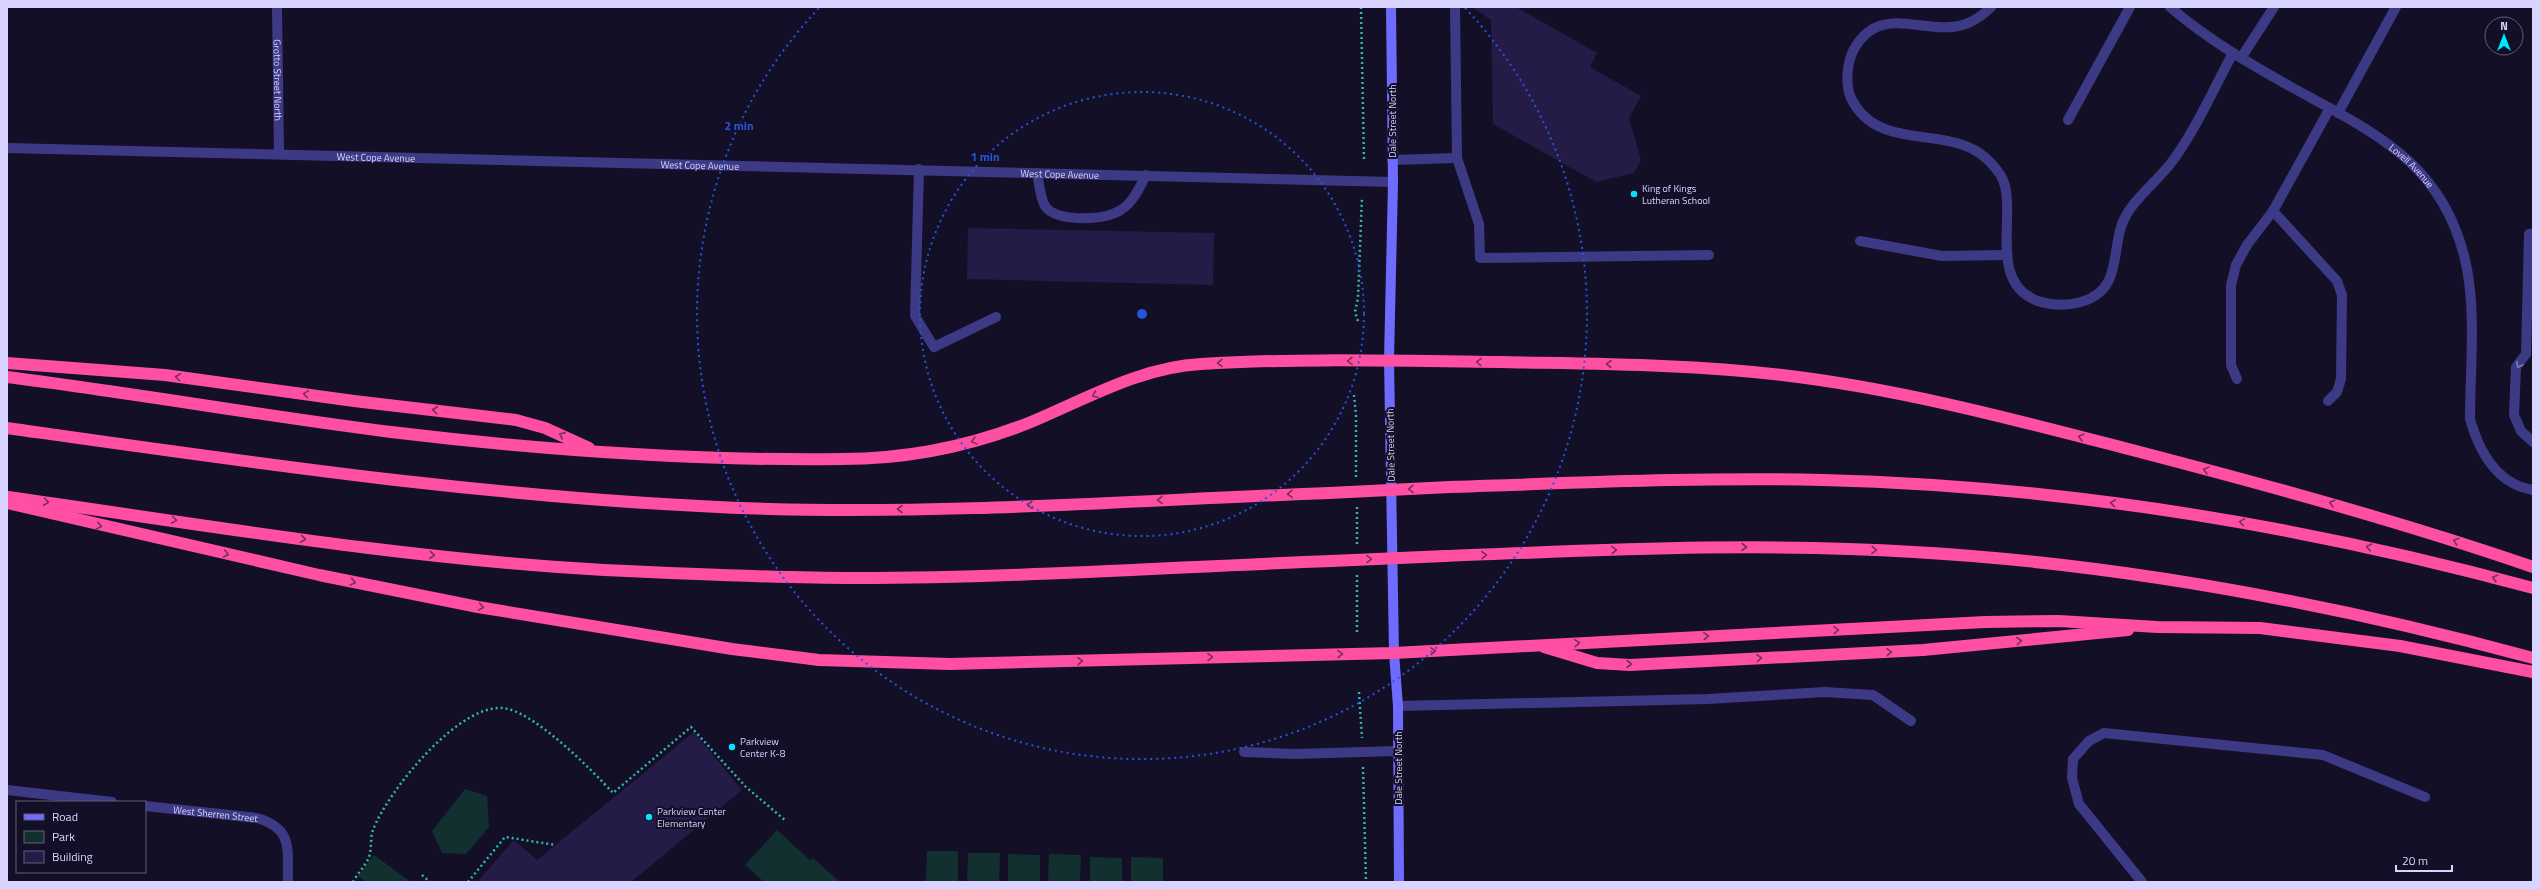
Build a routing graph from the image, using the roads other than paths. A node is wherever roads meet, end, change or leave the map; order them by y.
1 (277, 7) edge
2 (1391, 7) edge
3 (1455, 7) edge
4 (1991, 7) edge
5 (2130, 7) edge
6 (2170, 7) edge
7 (2274, 7) edge
8 (2396, 7) edge
9 (2237, 56) junction
10 (2334, 111) junction
11 (2068, 120) dead end
12 (7, 148) edge
13 (279, 153) junction
14 (1457, 158) junction
15 (1392, 160) junction
16 (919, 169) junction
17 (1037, 172) junction
18 (1146, 175) junction
19 (1392, 182) junction
20 (2273, 212) junction
21 (2533, 234) edge
22 (1860, 241) dead end
23 (1709, 255) dead end
24 (2006, 255) junction
25 (996, 317) dead end
26 (1389, 360) junction
27 (7, 363) edge
28 (7, 377) edge
29 (2237, 379) dead end
30 (2328, 400) dead end
31 (7, 428) edge
32 (2533, 442) edge
33 (598, 451) junction
34 (2533, 490) edge
35 (7, 496) edge
36 (7, 503) edge
37 (2533, 567) edge
38 (2533, 588) edge
39 (2157, 627) junction
40 (1537, 645) junction
41 (1394, 653) junction
42 (2533, 658) edge
43 (2533, 672) edge
44 (1398, 706) junction
45 (1911, 721) dead end
46 (1398, 751) junction
47 (1244, 752) dead end
48 (7, 790) edge
49 (2425, 797) dead end
50 (103, 801) edge
51 (146, 806) edge
52 (288, 882) edge
53 (1398, 882) edge
54 (2142, 882) edge

1 - 13 street, Grotto Street North
2 - 15 main road, Dale Street North
3 - 14 street
4 - 24 street
5 - 11 street
6 - 9 street, Lovell Avenue
7 - 9 street
8 - 10 street
9 - 10 street, Lovell Avenue
9 - 24 street
10 - 20 street
10 - 34 street, Lovell Avenue
12 - 13 street, West Cope Avenue
13 - 16 street, West Cope Avenue
14 - 15 street
14 - 23 street
15 - 19 main road, Dale Street North
16 - 17 street, West Cope Avenue
16 - 25 street
17 - 18 street, West Cope Avenue
17 - 18 street
18 - 19 street, West Cope Avenue
19 - 26 main road, Dale Street North
20 - 29 street
20 - 30 street
21 -> 32 street
22 - 24 street
26 -> 33 highway
37 -> 26 highway
26 - 41 main road, Dale Street North
33 -> 27 highway
28 - 33 highway
38 -> 31 highway, bridge
35 -> 42 highway, bridge
36 -> 41 highway
40 -> 39 highway
40 -> 39 highway
39 - 43 highway
41 -> 40 highway
41 - 44 main road, Dale Street North
44 - 45 street
44 - 46 main road, Dale Street North
46 - 47 street
46 - 53 main road, Dale Street North
48 - 50 street
49 - 54 street
51 - 52 street, West Sherren Street

